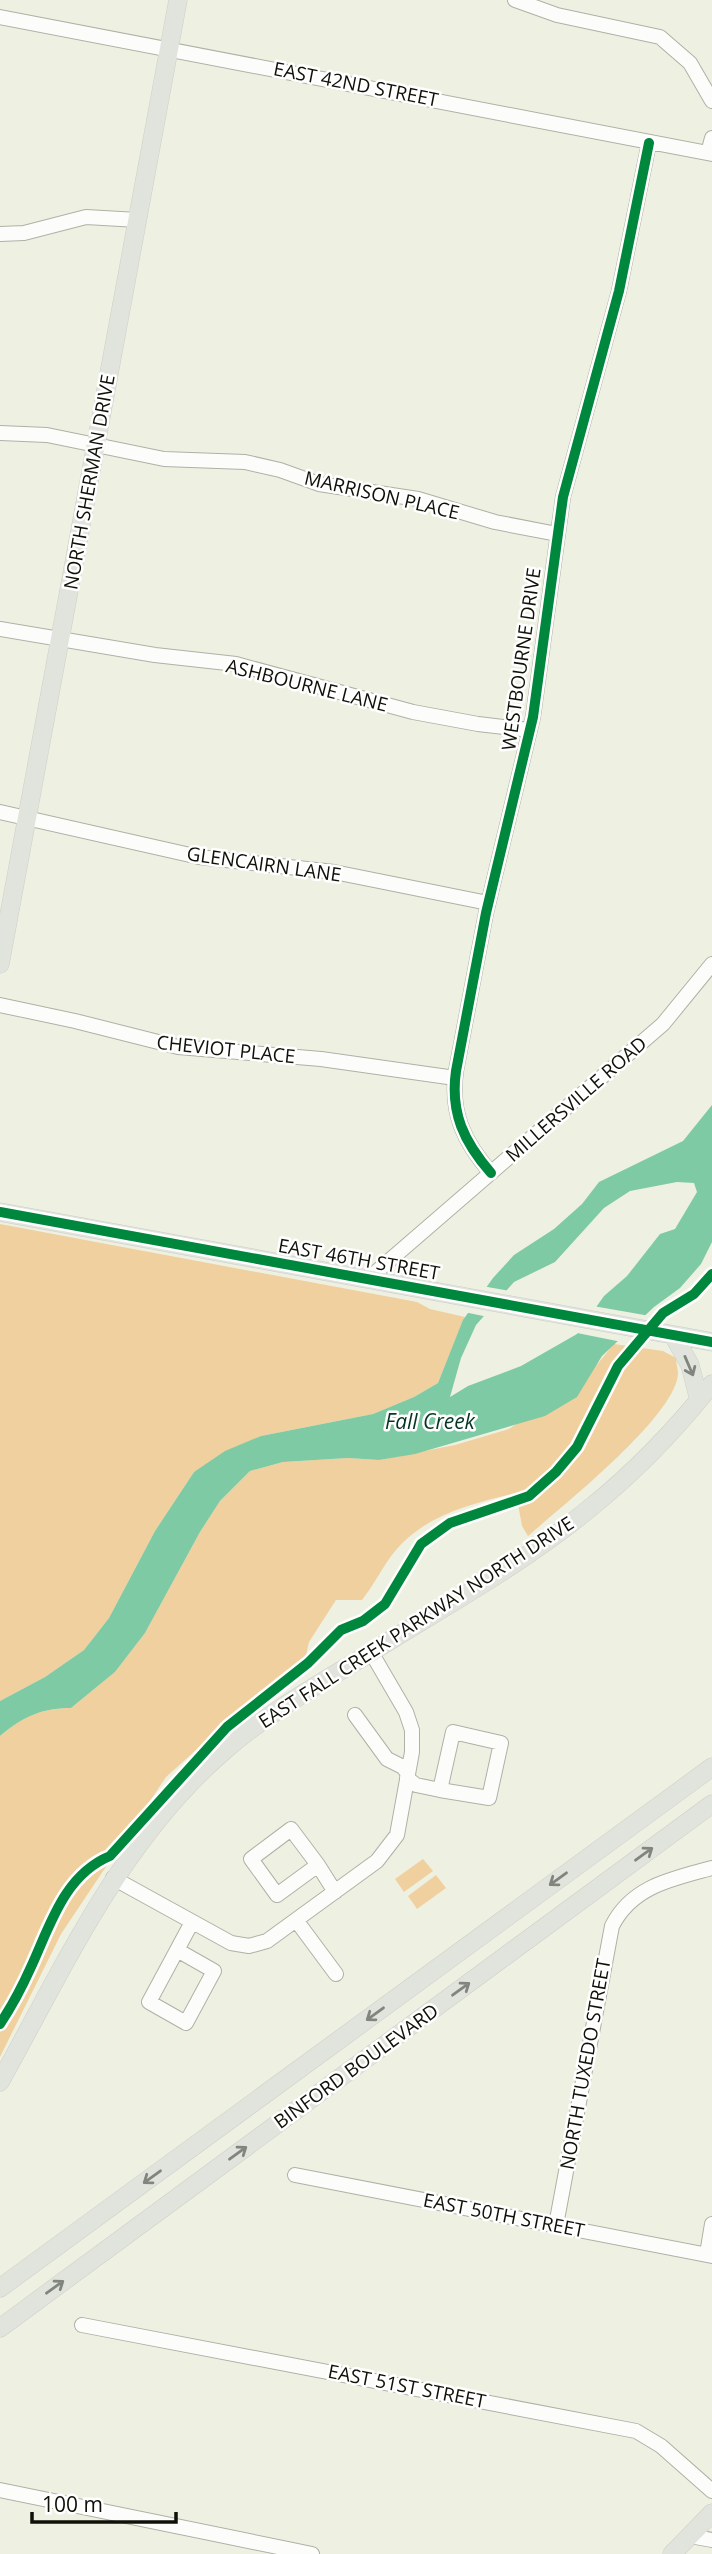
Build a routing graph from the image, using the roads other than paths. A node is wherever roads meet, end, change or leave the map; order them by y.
1 (178, 0) edge
2 (515, 0) edge
3 (0, 17) edge
4 (169, 48) junction
5 (712, 101) edge
6 (712, 138) edge
7 (649, 144) junction
8 (710, 153) edge
9 (138, 220) junction
10 (0, 234) edge
11 (0, 433) edge
12 (96, 445) junction
13 (556, 534) junction
14 (0, 629) edge
15 (61, 638) junction
16 (530, 730) junction
17 (0, 811) edge
18 (27, 817) junction
19 (488, 904) junction
20 (0, 964) edge
21 (712, 964) edge
22 (0, 1005) edge
23 (455, 1078) junction
24 (491, 1173) junction
25 (0, 1212) edge
26 (368, 1279) junction
27 (665, 1334) junction
28 (712, 1342) edge
29 (712, 1384) edge
30 (699, 1400) junction
31 (371, 1652) junction
32 (355, 1715) dead end
33 (712, 1767) edge
34 (407, 1776) junction
35 (440, 1790) junction
36 (712, 1804) edge
37 (318, 1865) junction
38 (712, 1868) edge
39 (113, 1878) junction
40 (335, 1892) junction
41 (296, 1920) junction
42 (192, 1922) junction
43 (177, 1950) junction
44 (336, 1974) dead end
45 (0, 2082) edge
46 (295, 2175) dead end
47 (712, 2224) edge
48 (556, 2225) junction
49 (709, 2255) edge
50 (0, 2288) edge
51 (82, 2325) dead end
52 (0, 2328) edge
53 (0, 2490) edge
54 (712, 2491) edge
55 (712, 2513) edge
56 (690, 2536) junction
57 (712, 2540) edge
58 (312, 2554) edge
59 (672, 2554) edge

1 - 4 main road, NORTH SHERMAN DRIVE
2 - 5 street
3 - 4 street, EAST 42ND STREET
4 - 7 street, EAST 42ND STREET
4 - 9 main road, NORTH SHERMAN DRIVE
6 - 8 street
7 - 8 street, EAST 42ND STREET
7 - 13 street, WESTBOURNE DRIVE
9 - 10 street
9 - 12 main road, NORTH SHERMAN DRIVE
11 - 12 street, MARRISON PLACE
12 - 13 street, MARRISON PLACE
12 - 15 main road, NORTH SHERMAN DRIVE
13 - 16 street, WESTBOURNE DRIVE
14 - 15 street, ASHBOURNE LANE
15 - 16 street, ASHBOURNE LANE
15 - 18 main road, NORTH SHERMAN DRIVE
16 - 19 street, WESTBOURNE DRIVE
17 - 18 street, GLENCAIRN LANE
18 - 19 street, GLENCAIRN LANE
18 - 20 main road, NORTH SHERMAN DRIVE
19 - 23 street, WESTBOURNE DRIVE
21 - 24 street, MILLERSVILLE ROAD
22 - 23 street, CHEVIOT PLACE
23 - 24 street, WESTBOURNE DRIVE
24 - 26 street, MILLERSVILLE ROAD
25 - 26 main road, EAST 46TH STREET
26 - 27 main road, EAST 46TH STREET
27 - 28 main road, EAST 46TH STREET
27 -> 30 main road
29 - 30 main road, EAST FALL CREEK PARKWAY NORTH DRIVE
30 - 31 main road, EAST FALL CREEK PARKWAY NORTH DRIVE
31 - 34 street
31 - 39 main road, EAST FALL CREEK PARKWAY NORTH DRIVE
32 - 34 street
33 -> 50 main road, BINFORD BOULEVARD
34 - 35 street
34 - 40 street
35 - 35 street
52 -> 36 main road, BINFORD BOULEVARD
37 - 37 street
37 - 40 street
38 - 48 street, NORTH TUXEDO STREET
39 - 42 street
39 - 45 main road, EAST FALL CREEK PARKWAY NORTH DRIVE
40 - 41 street
41 - 42 street
41 - 44 street
42 - 43 street
43 - 43 street
46 - 48 street, EAST 50TH STREET
47 - 49 street
48 - 49 street, EAST 50TH STREET
51 - 54 street, EAST 51ST STREET
53 - 58 street
55 - 56 main road
56 - 57 street
56 - 59 main road

